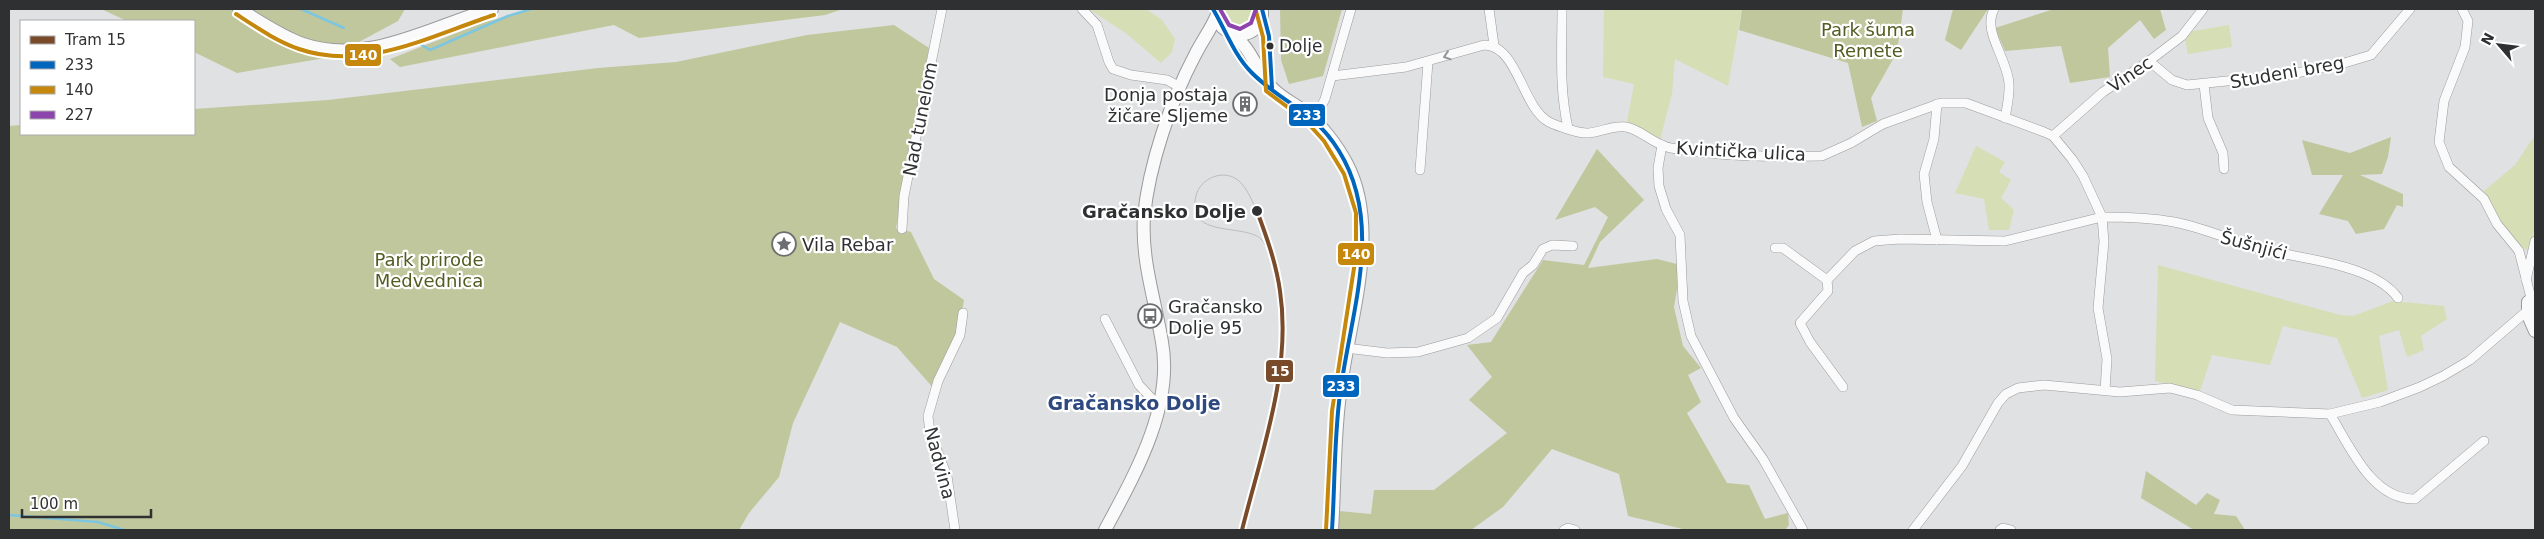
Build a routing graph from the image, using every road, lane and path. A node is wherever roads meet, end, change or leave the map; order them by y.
1 (239, 9) edge
2 (492, 9) edge
3 (942, 9) edge
4 (1082, 9) edge
5 (1262, 9) edge
6 (1351, 9) edge
7 (1488, 9) edge
8 (1562, 9) edge
9 (1994, 9) edge
10 (2203, 9) edge
11 (2410, 9) edge
12 (2462, 9) edge
13 (1218, 12) edge
14 (1256, 29) junction
15 (1231, 33) junction
16 (1201, 44) junction
17 (1494, 45) junction
18 (1256, 61) junction
19 (2149, 61) junction
20 (1428, 62) junction
21 (1332, 76) junction
22 (2204, 85) junction
23 (1180, 87) junction
24 (1937, 104) junction
25 (2005, 118) junction
26 (1314, 120) junction
27 (1568, 128) junction
28 (2053, 136) junction
29 (1662, 145) junction
30 (2224, 169) dead end
31 (1420, 170) dead end
32 (2102, 217) junction
33 (902, 229) dead end
34 (1937, 240) junction
35 (2535, 241) edge
36 (1573, 246) dead end
37 (1774, 248) dead end
38 (1827, 280) junction
39 (2526, 281) junction
40 (2398, 298) dead end
41 (2533, 298) edge
42 (2527, 311) junction
43 (963, 313) dead end
44 (1105, 319) dead end
45 (2535, 331) edge
46 (1346, 348) junction
47 (1843, 387) dead end
48 (2105, 390) junction
49 (1158, 405) junction
50 (2330, 414) junction
51 (2484, 441) dead end
52 (955, 530) edge
53 (1105, 530) edge
54 (1332, 530) edge
55 (1564, 530) edge
56 (1575, 530) edge
57 (1803, 530) edge
58 (1914, 530) edge
59 (2000, 530) edge
60 (2011, 530) edge

1 - 2 main road
3 - 33 street, Nad tunelom
4 - 23 street
5 - 14 main road
6 - 21 street
7 - 17 street
8 - 27 street
9 - 25 street
10 - 19 street, Vinec
11 - 22 street, Studeni breg
12 - 39 street
13 - 15 main road
13 - 16 main road
14 - 15 main road
14 - 18 main road
15 - 16 main road
15 - 18 main road
16 - 23 main road
17 -> 20 street
17 - 27 street, Kvintička ulica
18 - 26 main road
19 - 22 street, Studeni breg
19 - 28 street, Vinec
20 - 21 street
20 - 31 street
21 - 26 street
22 - 30 street
23 - 49 main road
24 - 25 street, Kvintička ulica
24 - 29 street, Kvintička ulica
24 - 34 street
25 - 28 street, Kvintička ulica
26 - 46 main road
27 - 29 street, Kvintička ulica
28 - 32 street
29 - 57 street
32 - 34 street, Šušnjići
32 - 40 street, Šušnjići
32 - 48 street
34 - 38 street, Šušnjići
35 - 39 street
36 - 46 street
37 - 38 street
38 - 47 street
39 - 41 street
41 - 42 main road
42 - 45 main road
42 - 50 street
43 - 52 street, Nadvina
44 - 49 street
46 - 54 main road
48 - 50 street
48 - 58 street
49 - 53 main road
50 - 51 street
55 - 56 street
59 - 60 street

